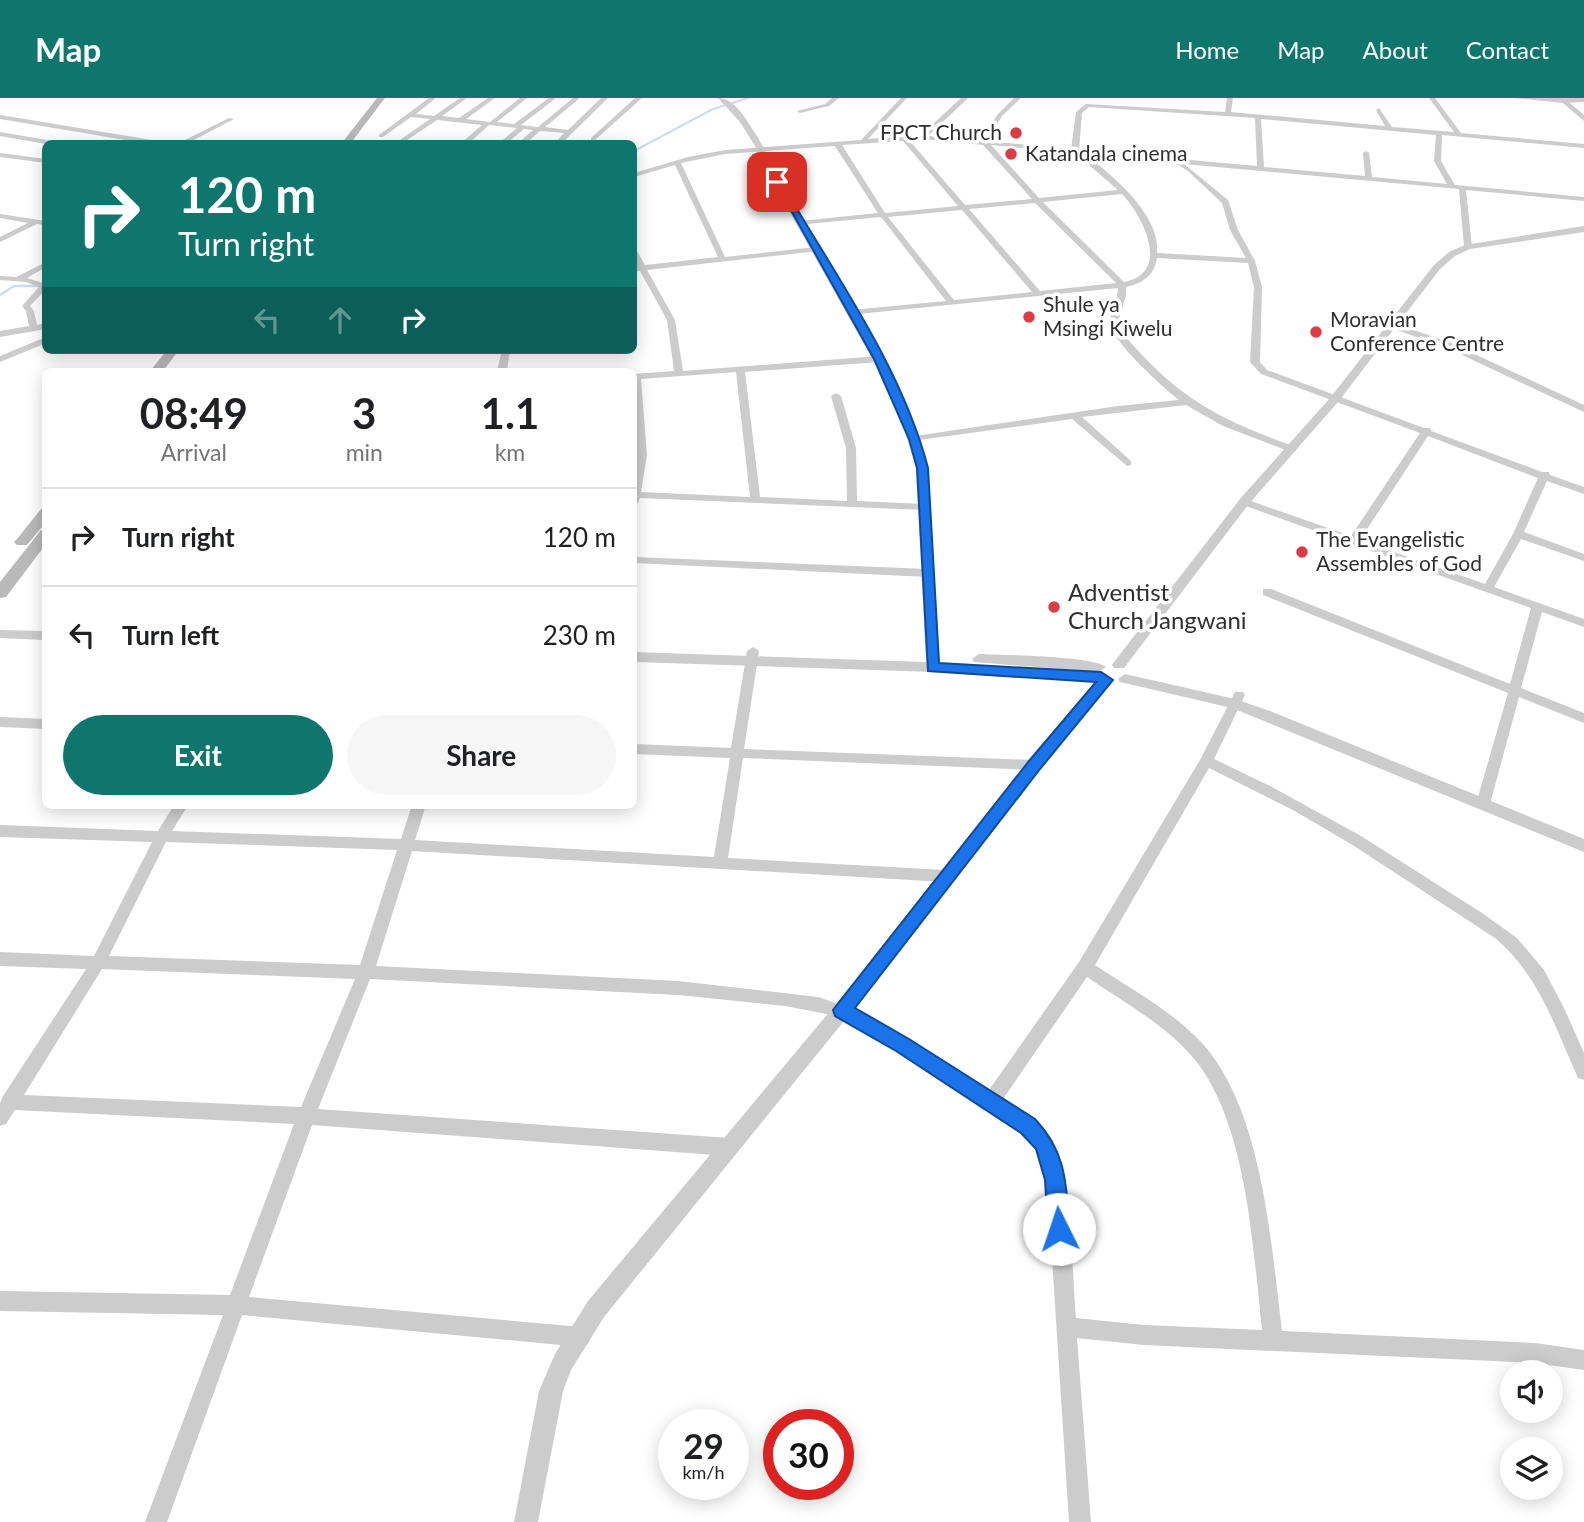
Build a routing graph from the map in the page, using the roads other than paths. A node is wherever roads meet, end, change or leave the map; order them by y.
1 (371, 98) edge
2 (381, 98) edge
3 (433, 98) edge
4 (464, 98) edge
5 (492, 98) edge
6 (524, 98) edge
7 (553, 98) edge
8 (577, 98) edge
9 (605, 98) edge
10 (639, 98) edge
11 (836, 98) edge
12 (904, 98) edge
13 (965, 98) edge
14 (1018, 98) edge
15 (1230, 98) edge
16 (1432, 98) edge
17 (1516, 98) edge
18 (1562, 100) edge
19 (1584, 100) edge
20 (726, 101) edge
21 (1379, 110) dead end
22 (800, 111) dead end
23 (1228, 114) junction
24 (410, 115) junction
25 (0, 117) edge
26 (440, 117) junction
27 (1258, 117) junction
28 (231, 119) dead end
29 (1584, 119) edge
30 (461, 123) junction
31 (489, 123) junction
32 (519, 127) junction
33 (1389, 128) junction
34 (538, 129) junction
35 (570, 132) junction
36 (1439, 133) junction
37 (0, 134) edge
38 (1458, 134) junction
39 (381, 136) dead end
40 (903, 137) junction
41 (923, 137) junction
42 (593, 139) dead end
43 (140, 140) edge
44 (188, 140) edge
45 (338, 140) edge
46 (348, 140) edge
47 (404, 140) edge
48 (468, 140) edge
49 (505, 140) edge
50 (525, 140) edge
51 (561, 140) edge
52 (864, 140) junction
53 (42, 141) edge
54 (983, 141) junction
55 (837, 143) junction
56 (1584, 146) edge
57 (760, 149) junction
58 (1074, 149) junction
59 (1366, 153) dead end
60 (0, 155) edge
61 (1171, 159) junction
62 (42, 160) edge
63 (677, 162) junction
64 (1261, 169) junction
65 (637, 174) edge
66 (1369, 179) junction
67 (1452, 186) junction
68 (1462, 187) junction
69 (1123, 192) junction
70 (1584, 199) edge
71 (1037, 200) junction
72 (962, 206) junction
73 (883, 215) junction
74 (0, 216) edge
75 (41, 222) edge
76 (800, 223) junction
77 (1584, 229) edge
78 (0, 240) edge
79 (1468, 247) junction
80 (815, 250) junction
81 (1154, 255) junction
82 (723, 260) junction
83 (1251, 261) junction
84 (42, 266) edge
85 (638, 269) edge
86 (0, 278) edge
87 (18, 279) junction
88 (42, 285) edge
89 (1122, 285) junction
90 (42, 288) edge
91 (1038, 294) junction
92 (952, 303) junction
93 (850, 313) junction
94 (1391, 325) junction
95 (42, 327) edge
96 (34, 329) junction
97 (0, 334) edge
98 (42, 342) edge
99 (170, 354) edge
100 (182, 354) edge
101 (0, 359) edge
102 (879, 359) junction
103 (158, 368) edge
104 (171, 368) edge
105 (740, 370) junction
106 (679, 373) junction
107 (637, 377) edge
108 (836, 396) dead end
109 (1334, 400) junction
110 (1187, 402) junction
111 (1584, 409) edge
112 (1075, 416) junction
113 (638, 426) edge
114 (1427, 430) junction
115 (915, 439) junction
116 (1292, 449) junction
117 (1128, 464) dead end
118 (1545, 474) junction
119 (637, 482) edge
120 (1584, 491) edge
121 (755, 498) junction
122 (637, 499) edge
123 (1244, 502) junction
124 (852, 503) junction
125 (925, 507) junction
126 (42, 517) edge
127 (1518, 534) junction
128 (42, 538) edge
129 (1354, 541) junction
130 (1584, 558) edge
131 (637, 560) edge
132 (0, 570) edge
133 (928, 573) junction
134 (1488, 588) junction
135 (1267, 592) dead end
136 (0, 593) edge
137 (1538, 606) junction
138 (0, 623) edge
139 (1584, 623) edge
140 (42, 625) edge
141 (0, 634) edge
142 (42, 636) edge
143 (637, 647) edge
144 (753, 656) junction
145 (637, 657) edge
146 (932, 662) junction
147 (1112, 673) junction
148 (1514, 690) junction
149 (1237, 699) junction
150 (1584, 718) edge
151 (0, 722) edge
152 (42, 724) edge
153 (637, 749) edge
154 (737, 754) junction
155 (1206, 761) junction
156 (1034, 765) junction
157 (1484, 799) junction
158 (179, 809) edge
159 (418, 809) edge
160 (0, 831) edge
161 (1584, 835) edge
162 (161, 838) junction
163 (404, 845) junction
164 (1584, 846) edge
165 (720, 863) junction
166 (945, 876) junction
167 (0, 959) edge
168 (98, 963) junction
169 (1085, 967) junction
170 (366, 971) junction
171 (842, 1010) junction
172 (1584, 1072) edge
173 (991, 1101) junction
174 (9, 1102) junction
175 (306, 1116) junction
176 (0, 1118) edge
177 (729, 1147) junction
178 (0, 1301) edge
179 (234, 1305) junction
180 (1065, 1327) junction
181 (581, 1337) junction
182 (1273, 1341) junction
183 (1584, 1360) edge
184 (156, 1522) edge
185 (526, 1522) edge
186 (1080, 1522) edge

1 - 45 main road
2 - 46 main road
3 - 24 street
4 - 26 street
5 - 30 street
6 - 31 street
7 - 32 street
8 - 34 street
9 - 35 street
10 - 42 street
11 - 22 street
12 - 52 street
13 - 41 street
14 - 54 street
15 - 23 street
16 - 38 street
17 - 18 street
18 - 19 street
18 - 29 street
20 - 57 street
21 - 33 street
23 - 27 street
23 - 58 street
24 - 26 street
24 - 39 street
25 - 43 street
26 - 30 street
26 - 47 street
27 - 33 street
27 - 64 street
28 - 44 street
30 - 31 street
31 - 32 street
31 - 48 street
32 - 34 street
32 - 49 street
33 - 36 street
34 - 35 street
34 - 50 street
35 - 51 street
36 - 38 street
36 - 67 street
37 - 53 street
38 - 56 street
40 - 41 street
40 - 52 street
40 - 72 street
41 - 54 street
52 - 55 street
54 - 58 street
54 - 71 street
55 - 57 street
55 - 73 street
57 - 63 street
57 - 76 street
58 - 61 street
58 - 69 street
59 - 66 street
60 - 62 street
61 - 64 street
61 - 83 street
63 - 65 street
63 - 82 street
64 - 66 street
66 - 67 street
67 - 68 street
68 - 70 street
68 - 79 street
69 - 71 street
69 - 81 street
71 - 72 street
71 - 89 street
72 - 73 street
72 - 91 street
73 - 76 street
73 - 92 street
74 - 75 street
75 - 78 street
76 - 80 street
77 - 79 street
79 - 94 street
80 - 82 street
80 - 93 street
81 - 83 street
81 - 89 street
82 - 85 street
83 - 109 street
84 - 87 street
85 - 106 street
86 - 87 street
87 - 88 street
89 - 91 street
89 - 110 street
90 - 96 street
91 - 92 street
92 - 93 street
93 - 102 street
94 - 109 street
94 - 111 street
95 - 96 street
96 - 97 street
98 - 101 street
99 - 103 main road
100 - 104 main road
102 - 105 street
102 - 115 street
105 - 106 street
105 - 121 street
106 - 107 street
108 - 124 street
109 - 114 street
109 - 116 street
110 - 112 street
110 - 116 street
112 - 115 street
112 - 117 street
113 - 119 street
114 - 118 street
114 - 129 street
115 - 125 street
116 - 123 street
118 - 120 street
118 - 127 street
121 - 122 street
121 - 124 street
123 - 129 street
123 - 147 street
124 - 125 street
125 - 133 street
126 - 132 main road
127 - 130 street
127 - 134 street
128 - 136 main road
129 - 134 street
131 - 133 street
133 - 146 street
134 - 137 street
135 - 148 street
137 - 139 street
137 - 148 street
138 - 140 street
141 - 142 street
143 - 144 street
144 - 145 street
144 - 146 street
144 - 154 street
146 - 147 street
147 - 149 street
147 - 156 street
148 - 150 street
148 - 157 street
149 - 155 street
149 - 157 street
151 - 152 street
153 - 154 street
154 - 156 street
154 - 165 street
155 - 169 street
155 - 172 street
156 - 166 street
157 - 161 street
157 - 164 street
158 - 162 street
159 - 163 street
160 - 162 street
162 - 163 street
162 - 168 street
163 - 165 street
163 - 170 street
165 - 166 street
166 - 171 street
167 - 168 street
168 - 170 street
168 - 174 street
169 - 173 street
169 - 182 street
170 - 171 street
170 - 175 street
171 - 173 street
171 - 177 street
173 - 180 street
174 - 175 street
174 - 176 street
175 - 177 street
175 - 179 street
177 - 181 street
178 - 179 street
179 - 181 street
179 - 184 street
180 - 182 street
180 - 186 street
181 - 185 street
182 - 183 street

